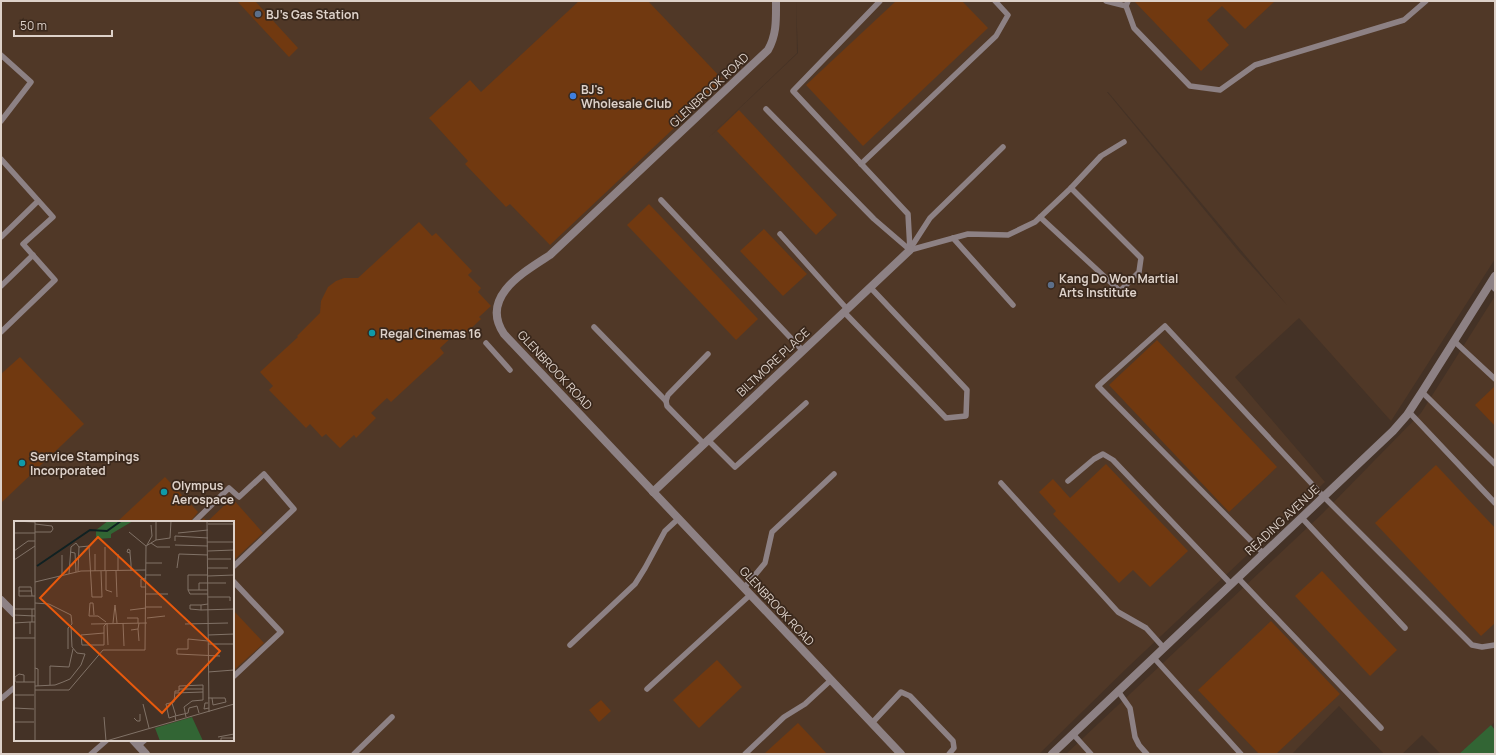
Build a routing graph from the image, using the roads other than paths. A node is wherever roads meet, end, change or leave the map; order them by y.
1 (776, 1) edge
2 (880, 1) edge
3 (995, 1) edge
4 (1106, 1) edge
5 (1426, 1) edge
6 (1127, 3) edge
7 (1, 55) edge
8 (766, 108) dead end
9 (1, 121) edge
10 (1124, 142) dead end
11 (1003, 147) dead end
12 (1, 159) edge
13 (861, 164) junction
14 (1071, 188) junction
15 (661, 200) dead end
16 (38, 201) junction
17 (1040, 217) junction
18 (780, 234) dead end
19 (1, 237) edge
20 (953, 238) junction
21 (910, 250) junction
22 (33, 255) junction
23 (1495, 276) edge
24 (1, 286) edge
25 (870, 287) junction
26 (1492, 287) edge
27 (1013, 305) dead end
28 (845, 311) junction
29 (594, 327) dead end
30 (1, 332) edge
31 (1454, 341) junction
32 (486, 343) dead end
33 (803, 351) junction
34 (708, 354) dead end
35 (510, 370) dead end
36 (1495, 379) edge
37 (1422, 392) junction
38 (666, 401) junction
39 (806, 403) dead end
40 (1409, 412) junction
41 (706, 442) junction
42 (1495, 464) edge
43 (834, 474) dead end
44 (1068, 481) dead end
45 (1002, 483) dead end
46 (653, 492) junction
47 (1324, 497) junction
48 (1495, 503) edge
49 (1302, 518) junction
50 (678, 519) junction
51 (195, 521) edge
52 (1264, 554) junction
53 (234, 566) edge
54 (1238, 578) junction
55 (234, 582) edge
56 (1231, 584) junction
57 (744, 588) junction
58 (750, 595) junction
59 (1, 600) edge
60 (14, 613) edge
61 (1405, 628) dead end
62 (570, 645) dead end
63 (1495, 645) edge
64 (1164, 648) junction
65 (1154, 658) junction
66 (234, 676) edge
67 (831, 680) junction
68 (14, 688) edge
69 (647, 689) dead end
70 (1118, 691) junction
71 (1, 699) edge
72 (392, 717) dead end
73 (872, 723) junction
74 (1381, 728) dead end
75 (1073, 734) junction
76 (106, 741) edge
77 (139, 742) edge
78 (91, 754) edge
79 (146, 754) edge
80 (354, 754) edge
81 (745, 754) edge
82 (901, 754) edge
83 (949, 754) edge
84 (1052, 754) edge
85 (1091, 754) edge
86 (1147, 754) edge
87 (1241, 754) edge

1 - 46 street, GLENBROOK ROAD
2 - 13 lane
3 - 13 lane
4 - 6 lane
5 - 6 lane
7 - 9 lane
8 - 21 lane
10 - 14 lane
11 - 21 lane
12 - 16 lane
13 - 21 lane
14 - 17 lane
14 - 17 lane
15 - 33 lane
16 - 19 lane
16 - 22 lane
17 - 20 lane
18 - 28 lane
20 - 21 lane
20 - 27 lane
21 - 25 street, BILTMORE PLACE
22 - 24 lane
22 - 30 lane
23 - 26 street, READING AVENUE
25 - 28 street, BILTMORE PLACE
25 - 28 lane
26 - 31 street, READING AVENUE
28 - 33 street, BILTMORE PLACE
29 - 38 lane
31 - 36 lane
31 - 37 street, READING AVENUE
32 - 35 lane
33 - 41 street, BILTMORE PLACE
34 - 38 lane
37 - 40 street, READING AVENUE
37 - 42 lane
38 - 41 lane
39 - 41 lane
40 - 47 street, READING AVENUE
40 - 48 lane
41 - 46 street, BILTMORE PLACE
43 - 57 lane
44 - 56 lane
45 - 64 lane
46 - 50 street, GLENBROOK ROAD
47 - 49 street, READING AVENUE
47 - 52 lane
47 - 63 lane
49 - 52 street, READING AVENUE
49 - 61 lane
50 - 57 street, GLENBROOK ROAD
50 - 62 lane
51 - 53 lane
52 - 54 street, READING AVENUE
54 - 56 street, READING AVENUE
54 - 74 lane
55 - 66 lane
56 - 64 street, READING AVENUE
57 - 58 street, GLENBROOK ROAD
58 - 67 street, GLENBROOK ROAD
58 - 69 lane
59 - 60 street
64 - 65 street, READING AVENUE
65 - 70 street, READING AVENUE
65 - 87 lane
67 - 73 street, GLENBROOK ROAD
67 - 81 lane
68 - 71 lane
70 - 75 street, READING AVENUE
70 - 86 lane
72 - 80 lane
73 - 82 street, GLENBROOK ROAD
73 - 83 lane
75 - 84 street, READING AVENUE
75 - 85 lane
76 - 78 lane
77 - 79 street

